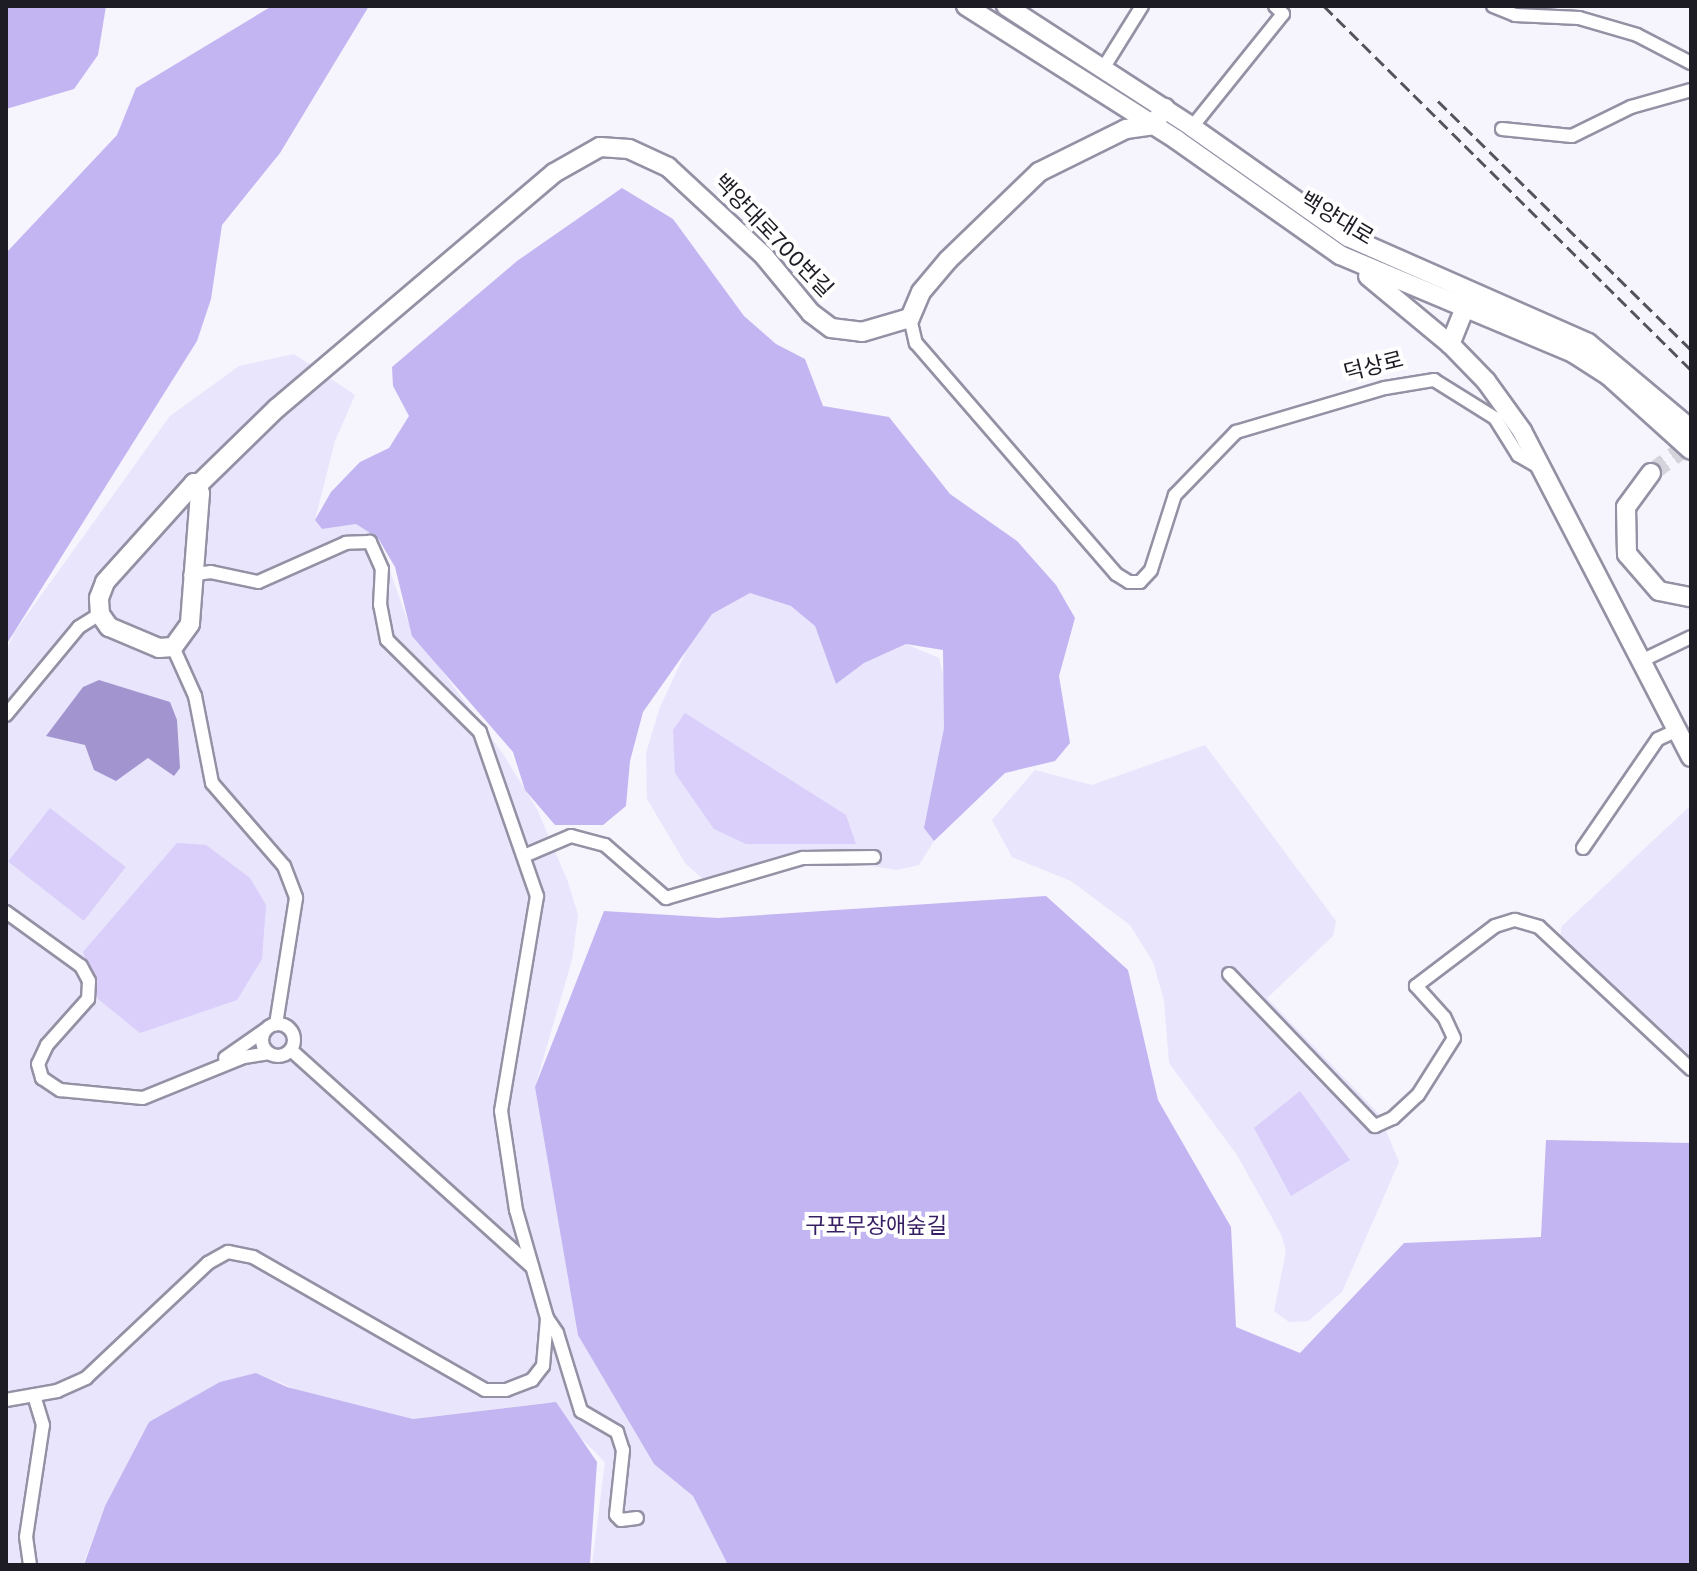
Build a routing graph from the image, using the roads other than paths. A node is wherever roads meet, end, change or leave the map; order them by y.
1 (966, 6) edge
2 (1006, 6) edge
3 (1142, 6) edge
4 (1275, 6) edge
5 (1493, 6) edge
6 (1691, 63) edge
7 (1104, 67) junction
8 (1691, 90) edge
9 (1165, 108) junction
10 (1153, 125) junction
11 (1192, 127) junction
12 (1502, 129) dead end
13 (1340, 255) junction
14 (1464, 310) junction
15 (910, 318) junction
16 (1450, 344) junction
17 (1691, 429) edge
18 (1691, 450) edge
19 (1542, 469) junction
20 (1651, 473) tunnel mouth
21 (198, 485) junction
22 (190, 575) junction
23 (1691, 597) edge
24 (100, 614) junction
25 (1691, 637) edge
26 (173, 647) junction
27 (1641, 661) junction
28 (6, 715) edge
29 (1675, 731) junction
30 (1689, 751) edge
31 (1583, 848) dead end
32 (524, 856) junction
33 (874, 857) dead end
34 (6, 912) edge
35 (1229, 974) dead end
36 (271, 1027) junction
37 (291, 1050) junction
38 (268, 1053) junction
39 (214, 1069) junction
40 (1691, 1069) edge
41 (532, 1267) junction
42 (547, 1318) junction
43 (34, 1395) junction
44 (6, 1400) edge
45 (637, 1518) dead end
46 (30, 1565) edge

1 - 10 main road, 백양대로
2 - 7 main road, 백양대로
3 - 7 street
4 - 11 street
5 - 6 street
7 - 9 main road, 백양대로
8 - 12 street
9 - 10 main road
9 - 11 main road, 백양대로
10 - 13 main road, 백양대로
10 - 15 main road
11 - 17 main road, 백양대로
13 - 14 main road, 백양대로
13 - 16 main road, 덕상로
14 - 16 main road
14 - 18 main road, 백양대로
15 - 19 street, 덕상로
15 - 21 main road, 백양대로700번길
16 - 19 main road, 덕상로
19 - 27 main road, 덕상로
20 - 23 main road
21 - 22 main road
21 - 24 main road, 백양대로700번길
22 - 26 main road
22 - 32 street
24 - 26 main road
24 - 28 street
25 - 27 street
26 - 36 street
27 - 29 main road, 덕상로
29 - 30 main road, 덕상로
29 - 31 street
32 - 33 street
32 - 41 street
34 - 39 street
35 - 40 street
36 - 37 street
36 - 38 street
36 - 39 street
37 - 38 street
37 - 41 street
38 - 39 street
41 - 42 street
42 - 43 street
42 - 45 street
43 - 44 street
43 - 46 street

